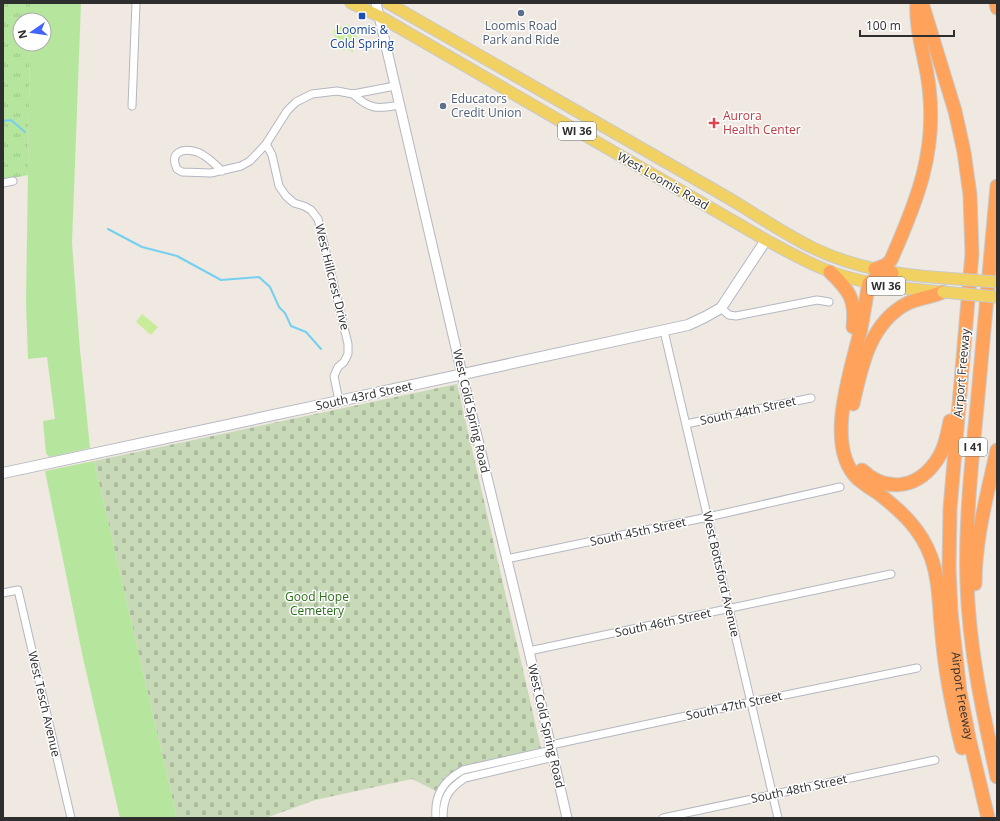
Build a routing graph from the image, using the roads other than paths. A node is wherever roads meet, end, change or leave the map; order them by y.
1 (136, 3) edge
2 (350, 3) edge
3 (376, 3) edge
4 (388, 3) edge
5 (917, 3) edge
6 (922, 3) edge
7 (996, 3) edge
8 (997, 8) edge
9 (379, 16) junction
10 (395, 86) junction
11 (353, 94) junction
12 (400, 105) junction
13 (132, 106) dead end
14 (575, 110) junction
15 (568, 126) junction
16 (266, 144) junction
17 (222, 171) junction
18 (13, 181) dead end
19 (3, 183) edge
20 (997, 186) edge
21 (726, 217) junction
22 (773, 226) junction
23 (766, 240) junction
24 (805, 244) junction
25 (875, 269) junction
26 (830, 272) junction
27 (892, 273) junction
28 (997, 282) edge
29 (869, 283) junction
30 (943, 292) junction
31 (997, 297) edge
32 (829, 302) dead end
33 (721, 308) junction
34 (966, 325) junction
35 (664, 330) junction
36 (852, 359) junction
37 (462, 374) junction
38 (811, 398) dead end
39 (339, 402) junction
40 (686, 424) junction
41 (997, 450) edge
42 (3, 473) edge
43 (840, 487) dead end
44 (708, 517) junction
45 (506, 559) junction
46 (891, 574) dead end
47 (3, 593) edge
48 (729, 609) junction
49 (529, 651) junction
50 (917, 668) dead end
51 (751, 702) junction
52 (982, 707) junction
53 (552, 751) junction
54 (935, 760) dead end
55 (463, 770) junction
56 (997, 777) edge
57 (465, 778) junction
58 (773, 794) junction
59 (71, 818) edge
60 (436, 818) edge
61 (442, 818) edge
62 (567, 818) edge
63 (663, 818) edge
64 (778, 818) edge
65 (980, 818) edge
66 (988, 818) edge

1 - 13 street
2 - 9 main road, West Loomis Road / WI 36
3 - 9 street, West Cold Spring Road
4 - 14 main road, West Loomis Road / WI 36
5 - 25 highway
6 - 34 highway, Airport Freeway / I 41
7 - 8 highway
9 - 10 street, West Cold Spring Road
9 - 15 main road, West Loomis Road / WI 36
10 - 11 street
10 - 12 street, West Cold Spring Road
11 - 12 street
11 - 16 street
12 - 37 street, West Cold Spring Road
14 - 15 main road
14 - 22 main road, West Loomis Road / WI 36
15 - 21 main road, West Loomis Road / WI 36
16 - 17 street
16 - 39 street, West Hillcrest Drive
17 - 17 street
18 - 19 street
20 - 52 highway, Airport Freeway / I 41
21 - 22 main road
21 - 23 main road, West Loomis Road / WI 36
22 - 24 main road, West Loomis Road / WI 36
23 - 24 main road
23 - 26 main road, West Loomis Road / WI 36
23 - 33 main road, South 43rd Street
24 - 25 main road, West Loomis Road / WI 36
25 - 27 main road, West Loomis Road / WI 36
26 - 29 main road, West Loomis Road / WI 36
26 - 36 highway
27 - 28 main road, West Loomis Road / WI 36, bridge
27 - 29 highway
29 - 30 main road, West Loomis Road / WI 36
29 - 36 highway
30 - 31 main road, West Loomis Road / WI 36, bridge
30 - 34 highway
32 - 33 street
33 - 35 main road, South 43rd Street
34 - 66 highway, Airport Freeway / I 41
35 - 37 main road, South 43rd Street
35 - 40 street, West Bottsford Avenue
36 - 65 highway
37 - 39 main road, South 43rd Street
37 - 45 street, West Cold Spring Road
38 - 40 street, South 44th Street
39 - 42 main road, South 43rd Street
40 - 44 street, West Bottsford Avenue
41 - 52 highway
43 - 44 street, South 45th Street
44 - 45 street, South 45th Street
44 - 48 street, West Bottsford Avenue
45 - 49 street, West Cold Spring Road
46 - 48 street, South 46th Street
47 - 59 street, West Tesch Avenue
48 - 49 street, South 46th Street
48 - 51 street, West Bottsford Avenue
49 - 53 street, West Cold Spring Road
50 - 51 street, South 47th Street
51 - 53 street, South 47th Street
51 - 58 street, West Bottsford Avenue
52 - 56 highway, Airport Freeway / I 41
53 - 55 street
53 - 57 street
53 - 62 street, West Cold Spring Road
54 - 58 street, South 48th Street
55 - 57 street
55 - 60 street
57 - 61 street
58 - 63 street, South 48th Street
58 - 64 street, West Bottsford Avenue

